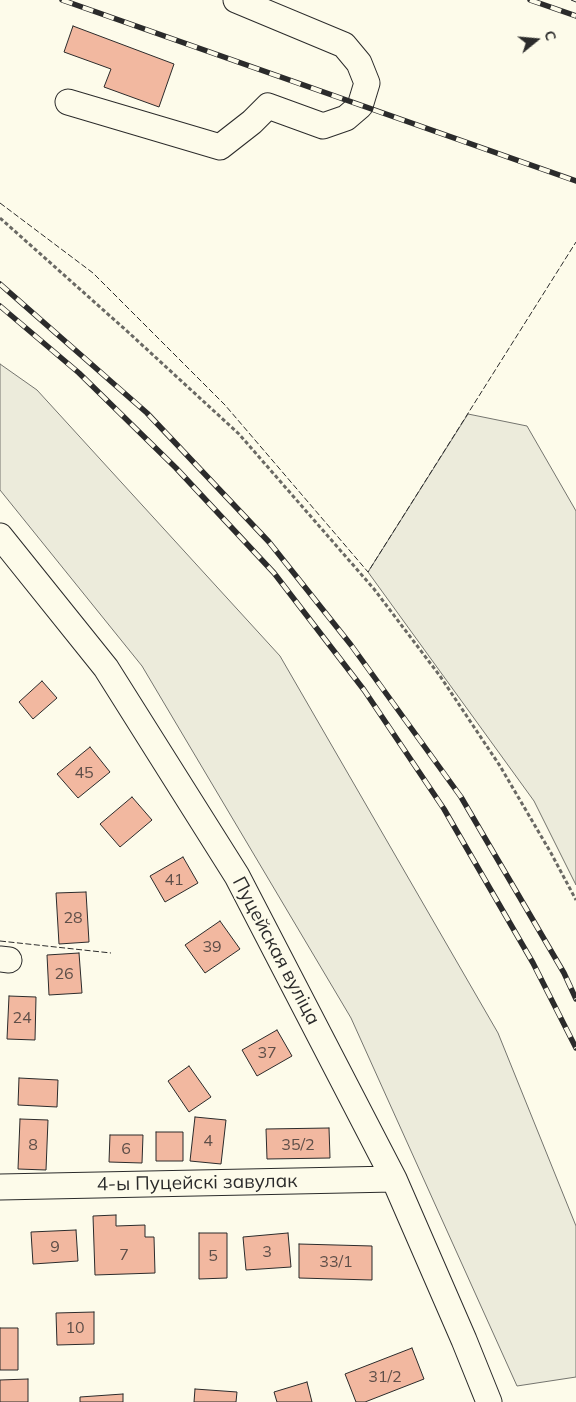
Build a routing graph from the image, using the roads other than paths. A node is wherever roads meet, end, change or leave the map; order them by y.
1 (236, 0) edge
2 (68, 102) dead end
3 (0, 536) edge
4 (394, 1179) junction
5 (0, 1187) edge
6 (489, 1402) edge

1 - 2 street
3 - 4 street, Пуцейская вуліца
4 - 5 street, 4-ы Пуцейскі завулак
4 - 6 street, Пуцейская вуліца

